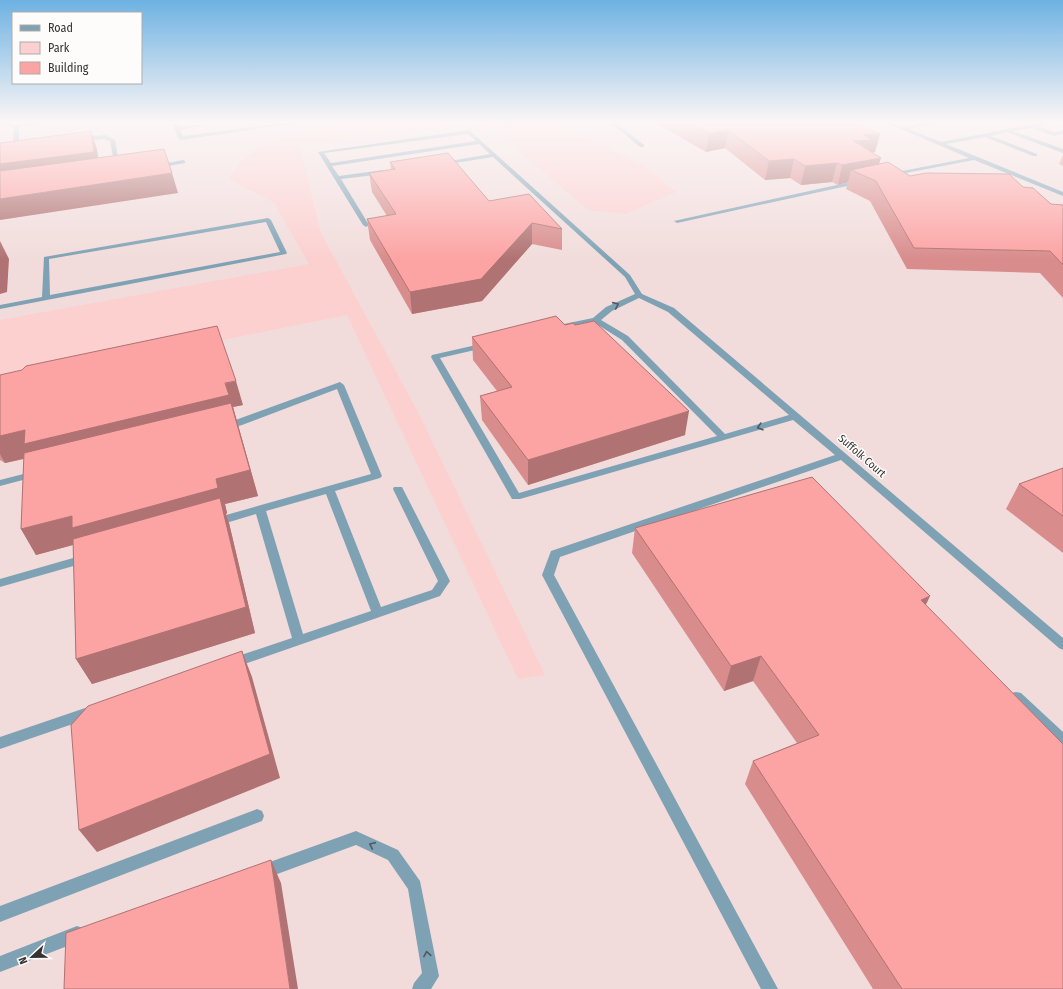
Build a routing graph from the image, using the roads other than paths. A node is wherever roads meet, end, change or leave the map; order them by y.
1 (331, 168) edge
2 (509, 168) edge
3 (926, 168) edge
4 (1000, 168) edge
5 (390, 171) edge
6 (883, 177) edge
7 (337, 178) junction
8 (868, 180) edge
9 (1063, 194) edge
10 (677, 221) dead end
11 (366, 226) dead end
12 (639, 295) junction
13 (46, 298) junction
14 (0, 306) edge
15 (596, 320) junction
16 (550, 330) edge
17 (496, 343) edge
18 (796, 416) junction
19 (216, 429) edge
20 (723, 437) junction
21 (843, 456) junction
22 (46, 471) edge
23 (789, 474) junction
24 (0, 483) edge
25 (800, 485) edge
26 (398, 489) dead end
27 (329, 490) junction
28 (260, 509) junction
29 (206, 524) edge
30 (99, 554) edge
31 (0, 583) edge
32 (378, 613) junction
33 (299, 640) junction
34 (1063, 645) edge
35 (224, 666) edge
36 (1006, 688) edge
37 (105, 707) edge
38 (1063, 741) edge
39 (0, 743) edge
40 (257, 816) dead end
41 (249, 876) edge
42 (0, 914) edge
43 (88, 930) edge
44 (0, 964) edge
45 (420, 989) edge
46 (770, 989) edge

1 - 7 street
2 - 12 street
3 - 6 street
4 - 9 street
5 - 7 street
7 - 11 street
8 - 10 street
15 -> 12 street
12 - 18 street, Suffolk Court
13 - 13 street
13 - 14 street
15 - 16 street
15 - 20 street
17 - 20 street
18 -> 20 street
18 - 21 street, Suffolk Court
19 - 27 street
21 - 23 street
21 - 34 street, Suffolk Court
22 - 24 street
23 - 25 street
23 - 46 street
26 - 32 street
27 - 28 street
27 - 32 street
28 - 29 street
28 - 33 street
30 - 31 street
32 - 33 street
33 - 35 street
36 - 38 street
37 - 39 street
40 - 42 street
45 -> 41 street
43 - 44 street

